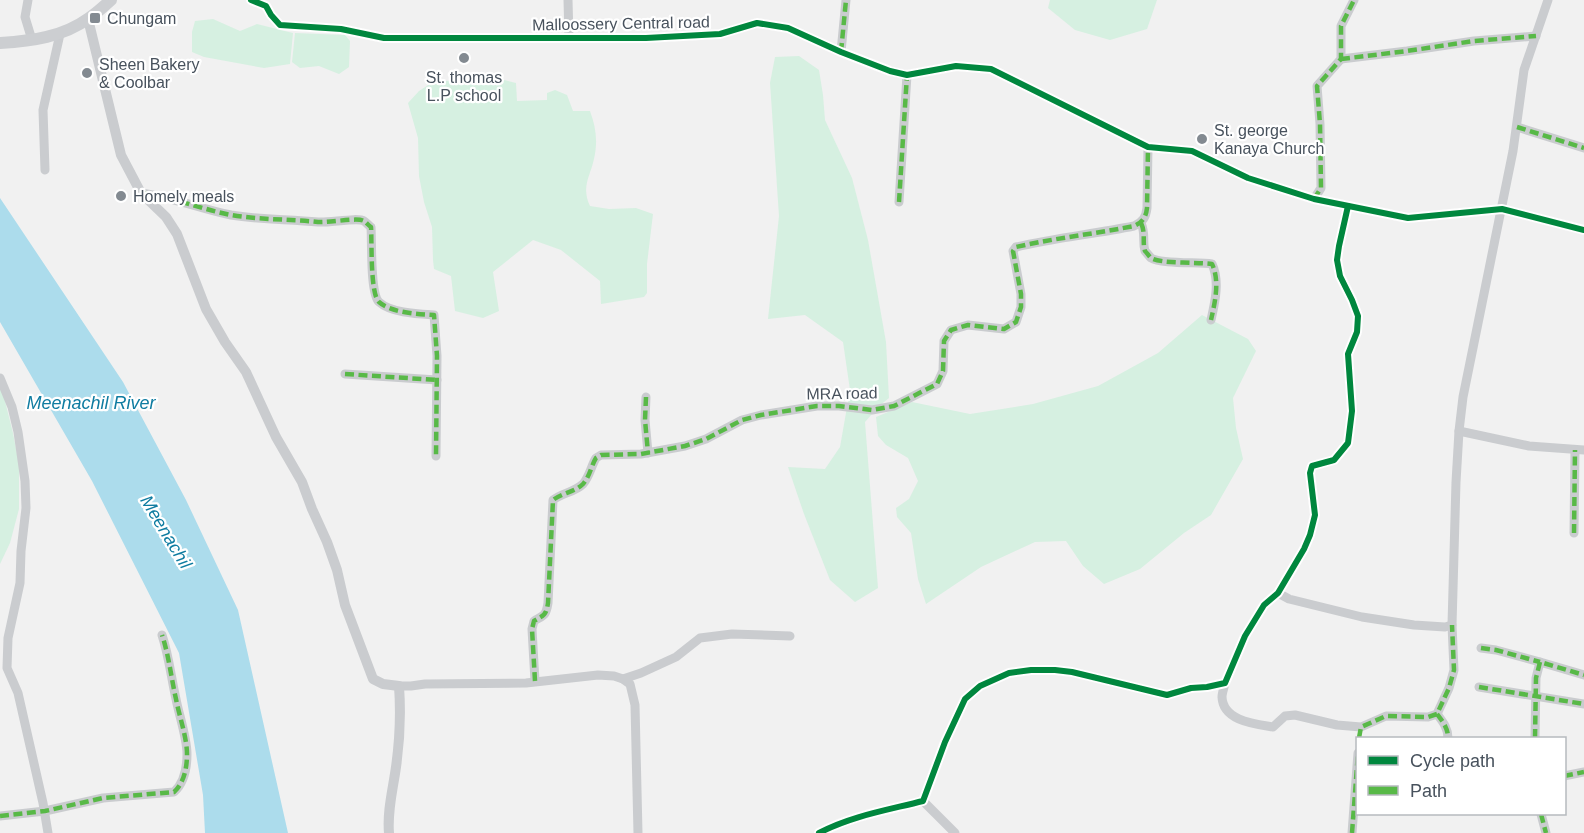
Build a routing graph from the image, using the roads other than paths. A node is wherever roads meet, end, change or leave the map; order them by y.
1 (28, 0) edge
2 (111, 0) edge
3 (250, 0) edge
4 (568, 0) edge
5 (846, 0) edge
6 (1354, 0) edge
7 (1548, 0) edge
8 (88, 19) junction
9 (569, 33) junction
10 (60, 34) junction
11 (1536, 36) junction
12 (31, 41) junction
13 (0, 43) edge
14 (841, 52) junction
15 (1341, 59) junction
16 (907, 75) junction
17 (1517, 127) junction
18 (1148, 147) junction
19 (1584, 148) edge
20 (45, 170) dead end
21 (141, 193) junction
22 (1314, 200) junction
23 (899, 202) dead end
24 (1348, 206) junction
25 (1502, 209) junction
26 (1141, 223) junction
27 (1584, 230) edge
28 (1211, 320) dead end
29 (345, 374) dead end
30 (0, 378) edge
31 (436, 380) junction
32 (646, 397) dead end
33 (1459, 431) junction
34 (1580, 450) edge
35 (648, 453) junction
36 (436, 456) dead end
37 (1574, 533) dead end
38 (1278, 593) junction
39 (1452, 626) junction
40 (162, 634) dead end
41 (790, 636) dead end
42 (1481, 648) dead end
43 (1540, 662) junction
44 (1584, 675) edge
45 (623, 679) junction
46 (535, 681) junction
47 (1226, 683) junction
48 (399, 686) junction
49 (1479, 687) dead end
50 (1536, 696) junction
51 (1584, 704) edge
52 (1437, 714) junction
53 (1360, 727) junction
54 (1359, 737) edge
55 (1448, 737) edge
56 (1535, 737) edge
57 (1584, 772) edge
58 (1566, 776) edge
59 (1356, 780) edge
60 (923, 801) junction
61 (45, 812) junction
62 (1542, 815) edge
63 (0, 816) edge
64 (48, 833) edge
65 (389, 833) edge
66 (638, 833) edge
67 (819, 833) edge
68 (955, 833) edge
69 (1352, 833) edge
70 (1546, 833) edge

1 - 12 street
2 - 8 main road
3 - 9 street, Malloossery Central road
4 - 9 street
5 - 14 street
6 - 15 street
7 - 11 street
8 - 10 main road
8 - 21 street
9 - 14 street, Malloossery Central road
10 - 12 main road
10 - 20 street
11 - 15 street
11 - 17 street
12 - 13 main road
14 - 16 street, Malloossery Central road
15 - 22 street
16 - 18 street, Malloossery Central road
16 - 23 street
17 - 19 street
17 - 25 street
18 - 22 street, Malloossery Central road
18 - 26 street
21 - 31 street
21 - 48 street
22 - 24 street, Malloossery Central road
24 - 25 street, Malloossery Central road
24 - 38 street
25 - 27 street, Malloossery Central road
25 - 33 street
26 - 28 street
26 - 35 street, MRA road
29 - 31 street
30 - 61 street
31 - 36 street
32 - 35 street
33 - 34 street
33 - 39 street
34 - 37 street
35 - 46 street, MRA road
38 - 39 street
38 - 47 street
39 - 52 street
40 - 61 street
41 - 45 street
42 - 43 street
43 - 44 street
43 - 50 street
45 - 46 street
45 - 66 street
46 - 48 street
47 - 53 street
47 - 60 street
48 - 65 street
49 - 50 street
50 - 51 street
50 - 56 street
52 - 53 street
52 - 55 street
53 - 54 street
57 - 58 street
59 - 69 street
60 - 67 street
60 - 68 street
61 - 63 street
61 - 64 street
62 - 70 street

